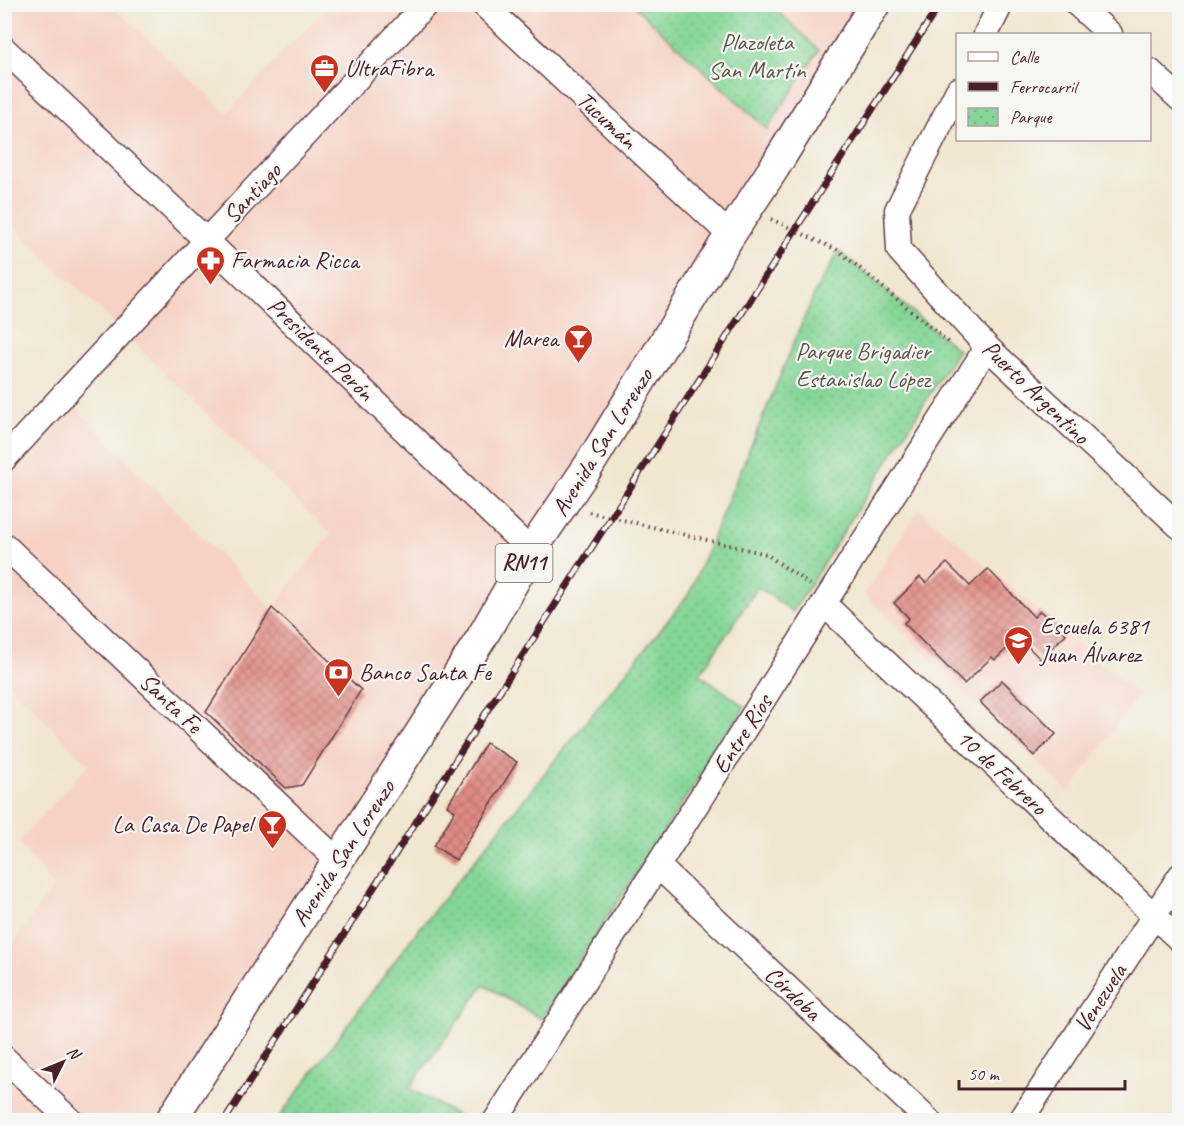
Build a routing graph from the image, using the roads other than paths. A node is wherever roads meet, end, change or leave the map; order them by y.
1 (426, 4) edge
2 (483, 4) edge
3 (875, 4) edge
4 (1001, 4) edge
5 (1077, 4) edge
6 (986, 33) edge
7 (1109, 33) edge
8 (4, 49) edge
9 (1151, 73) edge
10 (956, 92) edge
11 (1179, 99) edge
12 (730, 235) junction
13 (207, 241) junction
14 (987, 347) junction
15 (4, 459) edge
16 (1179, 527) edge
17 (4, 545) edge
18 (531, 551) junction
19 (825, 604) junction
20 (338, 861) junction
21 (658, 866) junction
22 (1179, 876) edge
23 (1154, 915) junction
24 (1179, 940) edge
25 (4, 1058) edge
26 (69, 1120) edge
27 (171, 1120) edge
28 (498, 1120) edge
29 (928, 1120) edge
30 (1021, 1120) edge

1 - 13 street, Santiago
2 - 12 street, Tucumán
3 - 12 main road, Avenida San Lorenzo / RN11
4 - 6 street
5 - 7 street
8 - 13 street, Presidente Perón
9 - 11 street
10 - 14 street, Puerto Argentino
12 - 18 main road, Avenida San Lorenzo / RN11
13 - 15 street, Santiago
13 - 18 street, Presidente Perón
14 - 16 street, Puerto Argentino
14 - 19 street, Entre Ríos
17 - 20 street, Santa Fe
18 - 20 main road, Avenida San Lorenzo / RN11
19 - 21 street, Entre Ríos
19 - 23 street, 10 de Febrero
20 - 27 main road, Avenida San Lorenzo / RN11
21 - 28 street, Entre Ríos
21 - 29 street, Córdoba
22 - 23 street, Venezuela
23 - 24 street, 10 de Febrero
23 - 30 street, Venezuela
25 - 26 street

